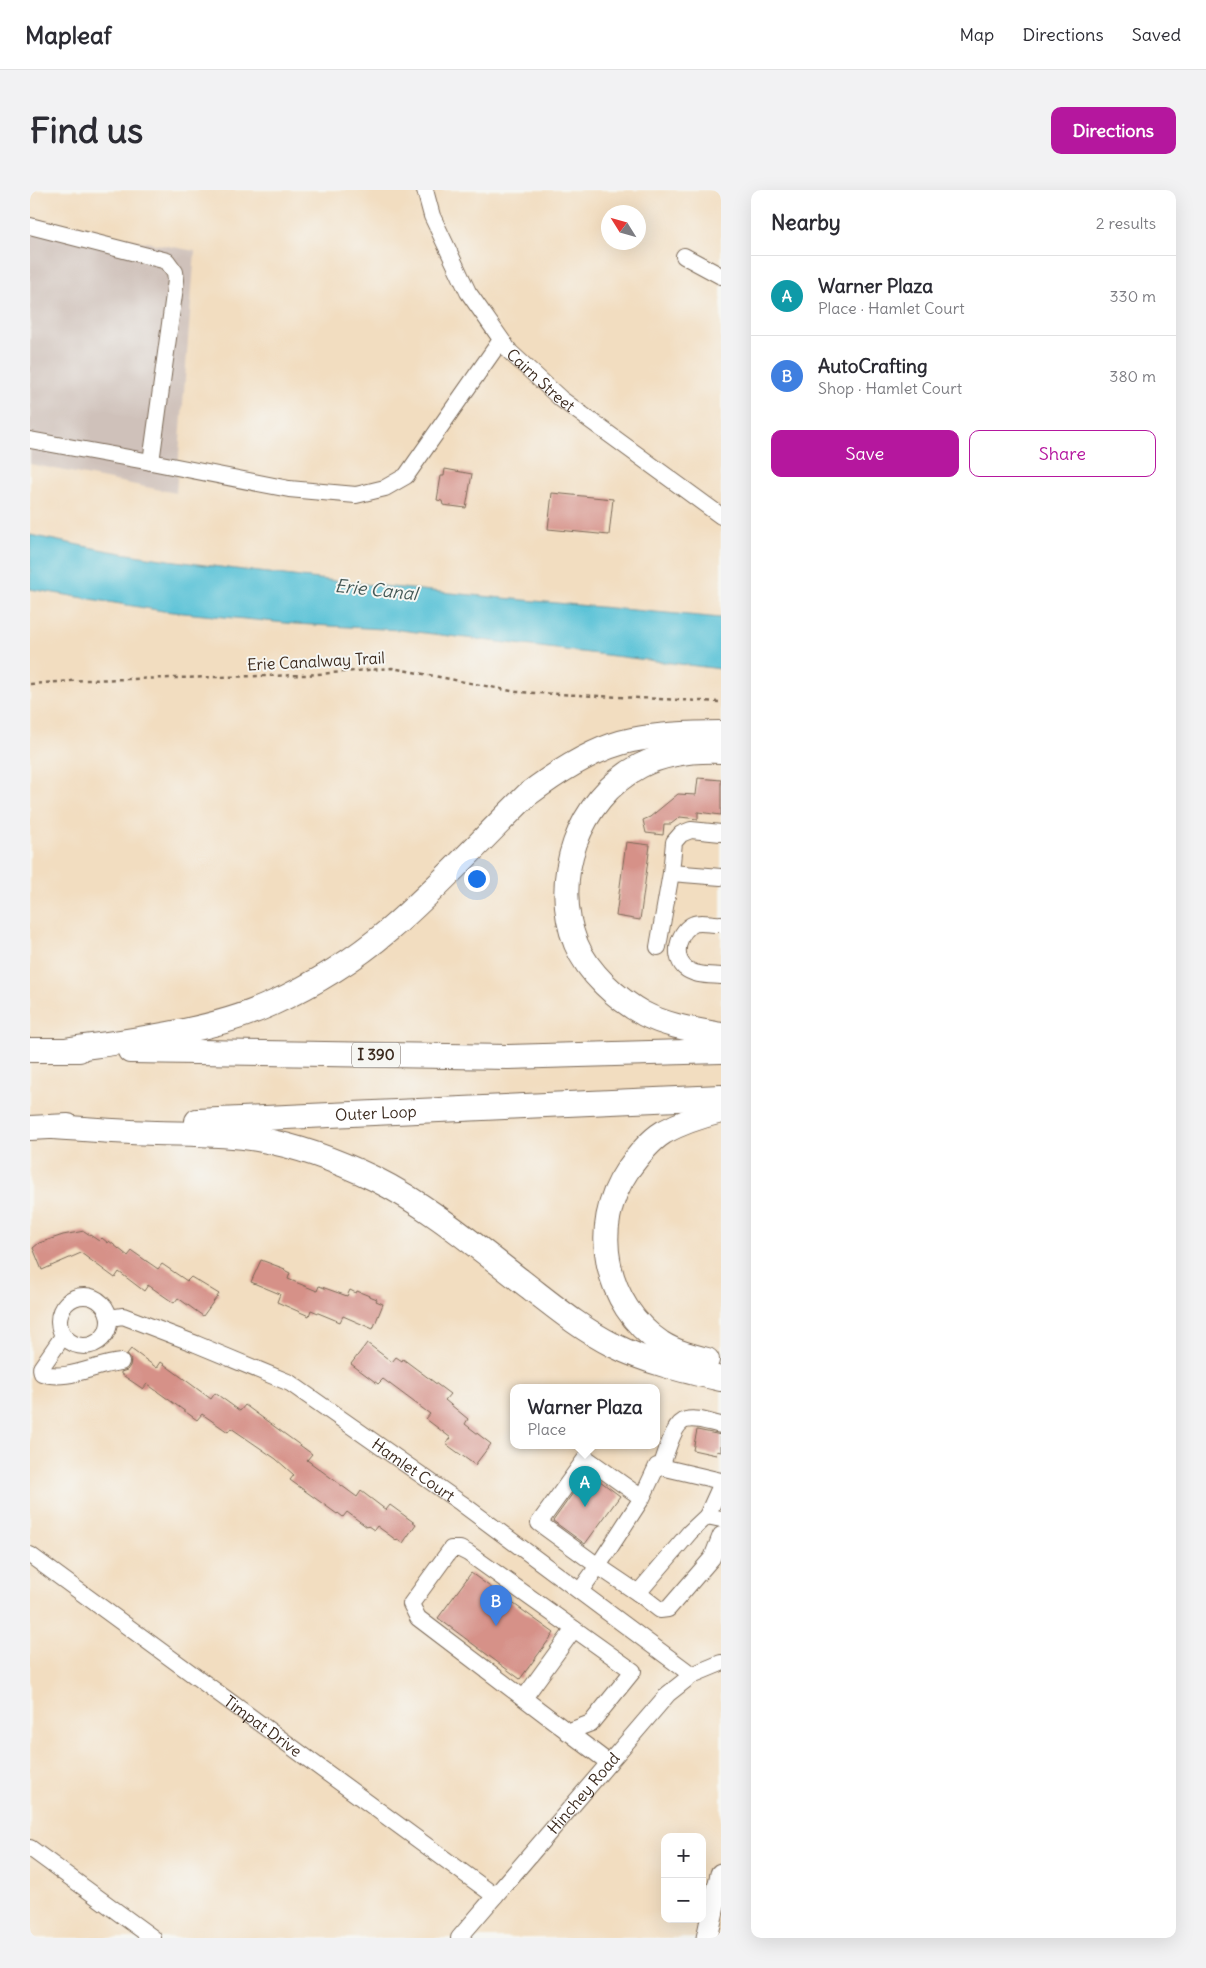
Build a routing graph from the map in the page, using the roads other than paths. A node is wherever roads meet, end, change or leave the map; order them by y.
1 (425, 190) edge
2 (30, 226) edge
3 (684, 256) dead end
4 (721, 276) edge
5 (501, 340) junction
6 (30, 440) edge
7 (151, 462) junction
8 (721, 516) edge
9 (721, 733) edge
10 (721, 751) edge
11 (721, 833) edge
12 (671, 873) junction
13 (721, 877) edge
14 (721, 924) edge
15 (658, 947) dead end
16 (721, 976) edge
17 (721, 1035) edge
18 (30, 1050) edge
19 (65, 1050) junction
20 (721, 1051) edge
21 (721, 1097) edge
22 (721, 1112) edge
23 (53, 1127) junction
24 (30, 1128) edge
25 (109, 1318) junction
26 (63, 1336) junction
27 (121, 1362) dead end
28 (721, 1362) edge
29 (721, 1379) edge
30 (721, 1425) edge
31 (661, 1467) junction
32 (721, 1481) edge
33 (721, 1485) edge
34 (642, 1498) junction
35 (714, 1518) edge
36 (721, 1535) edge
37 (30, 1555) edge
38 (598, 1566) junction
39 (580, 1591) junction
40 (638, 1593) junction
41 (574, 1629) junction
42 (721, 1663) edge
43 (692, 1675) junction
44 (524, 1698) junction
45 (567, 1732) junction
46 (609, 1763) junction
47 (30, 1848) edge
48 (721, 1874) edge
49 (495, 1896) junction
50 (713, 1926) edge
51 (154, 1938) edge
52 (459, 1938) edge

1 - 5 street, Cairn Street
2 - 7 street
3 - 4 street
5 - 7 street
5 - 8 street, Cairn Street
6 - 7 street
9 - 19 highway
10 - 17 highway
11 - 12 street
12 - 13 street
12 - 15 street
14 - 16 street
18 - 19 highway, I 390
19 - 20 highway, I 390
21 - 23 highway, Outer Loop
22 - 28 highway
23 - 24 highway, Outer Loop
23 - 29 highway
25 - 26 street
25 - 26 street
25 - 39 street, Hamlet Court
26 - 27 street
30 - 31 street
31 - 32 street
31 - 34 street
33 - 35 street
34 - 38 street
34 - 38 street
35 - 40 street
36 - 40 street
37 - 49 street, Timpat Drive
38 - 39 street
38 - 40 street
39 - 43 street, Hamlet Court
41 - 44 street
41 - 44 street
41 - 45 street
42 - 43 street, Hinchey Road
43 - 46 street, Hinchey Road
44 - 45 street
45 - 46 street
46 - 49 street, Hinchey Road
47 - 51 street
48 - 50 main road
49 - 52 street, Hinchey Road

